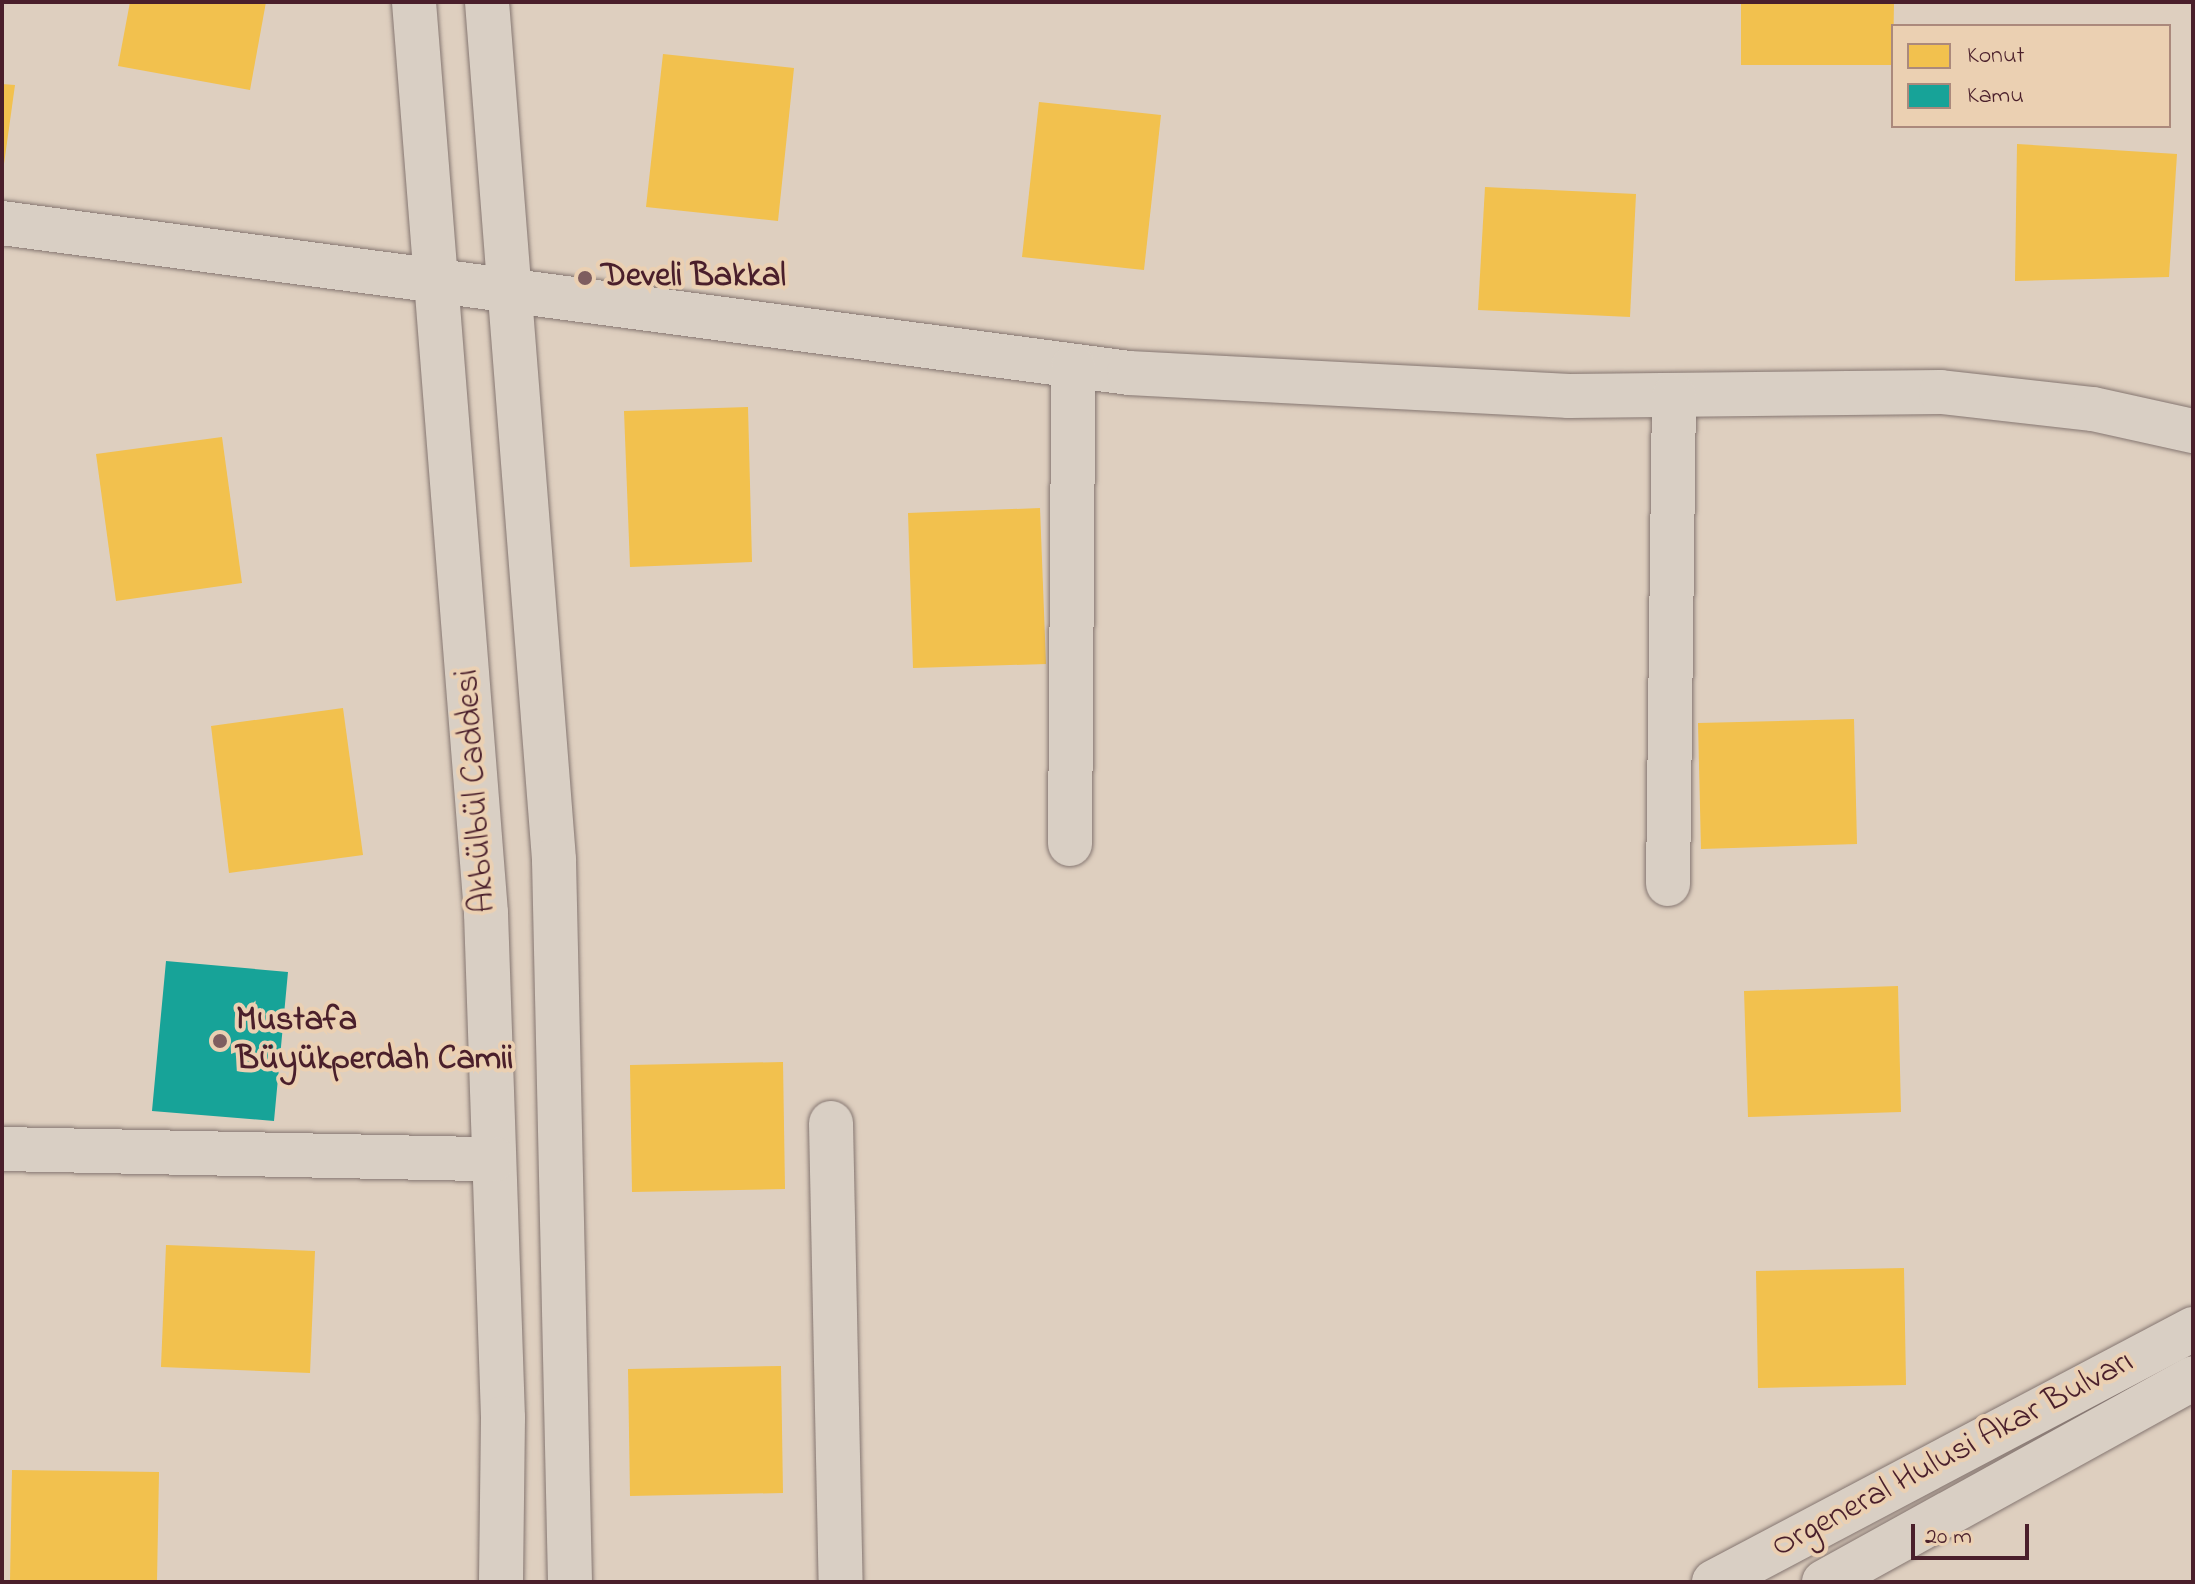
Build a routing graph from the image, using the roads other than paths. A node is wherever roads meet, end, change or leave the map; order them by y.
1 (414, 2) edge
2 (487, 2) edge
3 (2, 223) edge
4 (438, 284) junction
5 (509, 294) junction
6 (1073, 367) junction
7 (1674, 396) junction
8 (2193, 431) edge
9 (1070, 844) dead end
10 (1668, 884) dead end
11 (831, 1123) dead end
12 (2, 1149) edge
13 (494, 1159) junction
14 (2193, 1329) edge
15 (2193, 1378) edge
16 (501, 1582) edge
17 (570, 1582) edge
18 (841, 1582) edge
19 (1714, 1582) edge
20 (1824, 1582) edge

1 - 4 street, Akbülbül Caddesi
2 - 5 street, Akbülbül Caddesi
3 - 4 street
4 - 5 street
4 - 13 street, Akbülbül Caddesi
5 - 6 street
5 - 17 street, Akbülbül Caddesi
6 - 7 street
6 - 9 street
7 - 8 street
7 - 10 street
11 - 18 street
12 - 13 street
13 - 16 street, Akbülbül Caddesi
14 - 19 street, Orgeneral Hulusi Akar Bulvarı
15 - 20 street, Orgeneral Hulusi Akar Bulvarı

